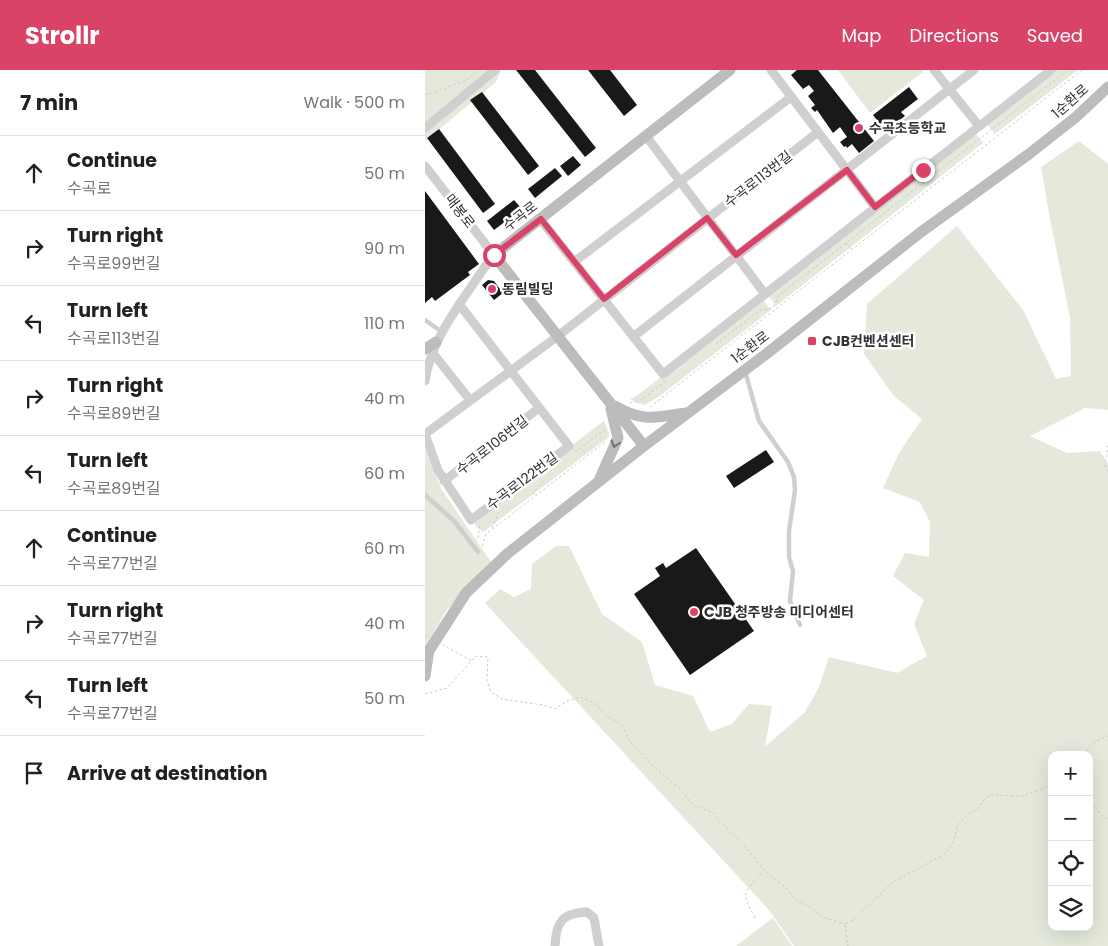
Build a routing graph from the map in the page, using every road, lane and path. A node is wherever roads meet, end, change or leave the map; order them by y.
1 (478, 70) edge
2 (495, 70) edge
3 (730, 70) edge
4 (771, 70) edge
5 (935, 70) edge
6 (974, 70) edge
7 (1068, 70) edge
8 (1082, 70) edge
9 (1048, 73) edge
10 (1108, 87) edge
11 (949, 90) junction
12 (425, 94) edge
13 (791, 97) junction
14 (979, 126) junction
15 (425, 128) edge
16 (818, 132) junction
17 (646, 136) junction
18 (425, 166) edge
19 (847, 170) junction
20 (680, 181) junction
21 (875, 207) junction
22 (707, 218) junction
23 (541, 219) junction
24 (846, 242) junction
25 (851, 249) junction
26 (494, 255) junction
27 (736, 255) junction
28 (574, 262) junction
29 (765, 294) junction
30 (604, 299) junction
31 (459, 304) junction
32 (759, 312) dead end
33 (425, 320) edge
34 (558, 336) junction
35 (633, 336) junction
36 (434, 344) edge
37 (745, 370) junction
38 (510, 371) junction
39 (425, 381) edge
40 (470, 400) junction
41 (641, 400) dead end
42 (610, 403) junction
43 (627, 403) dead end
44 (649, 407) dead end
45 (539, 408) junction
46 (689, 412) junction
47 (425, 434) edge
48 (606, 441) dead end
49 (1108, 445) edge
50 (644, 446) junction
51 (1108, 474) edge
52 (543, 477) dead end
53 (444, 481) junction
54 (598, 483) junction
55 (425, 495) edge
56 (534, 496) junction
57 (499, 510) dead end
58 (475, 522) junction
59 (492, 529) junction
60 (478, 538) dead end
61 (480, 550) joint
62 (800, 625) dead end
63 (425, 635) edge
64 (426, 654) edge
65 (472, 661) junction
66 (425, 676) edge
67 (425, 694) edge
68 (1108, 736) edge
69 (1086, 751) edge
70 (1048, 787) edge
71 (1093, 804) edge
72 (1108, 820) edge
73 (763, 870) junction
74 (755, 918) dead end
75 (845, 924) junction
76 (555, 946) edge
77 (599, 946) edge
78 (848, 946) edge

1 - 12 path
2 - 15 street
3 - 17 main road, 수곡로
4 - 13 street
5 - 11 street
6 - 11 street
7 - 24 path
8 - 25 path
9 - 14 street
10 - 37 main road, 1순환로
11 - 14 street
11 - 19 street
13 - 16 street
13 - 20 street
14 - 21 street
16 - 19 street
16 - 22 street, 수곡로113번길
17 - 20 street
17 - 23 main road, 수곡로
18 - 26 street, 매봉로
19 - 21 street
19 - 27 street
20 - 22 street
20 - 28 street
21 - 29 street
22 - 27 street
22 - 30 street, 수곡로113번길
23 - 26 main road, 수곡로
23 - 28 street
24 - 25 path
24 - 32 path
25 - 44 path
26 - 31 street
26 - 34 main road
27 - 29 street
27 - 35 street
28 - 30 street
29 - 35 street
30 - 34 street, 수곡로113번길
30 - 35 street
31 - 36 street
31 - 38 street, 수곡로122번길
33 - 36 lane
34 - 38 street, 수곡로113번길
34 - 42 main road
36 - 39 street
36 - 40 street
37 - 46 main road, 1순환로
37 - 62 lane
38 - 40 street, 수곡로113번길
38 - 45 street, 수곡로122번길
40 - 47 street, 수곡로113번길
41 - 43 path
42 - 46 main road
42 - 50 main road
42 -> 54 main road
45 - 53 street, 수곡로106번길
45 - 58 street, 수곡로122번길
46 - 50 main road, 1순환로
47 - 53 street, 수곡로106번길
48 - 56 path
49 - 51 path
50 - 54 main road, 1순환로
52 - 56 path
53 - 58 street, 수곡로106번길
54 - 64 main road, 1순환로
55 - 61 lane
56 - 59 path
57 - 59 path
58 - 60 path
59 - 61 path
63 - 65 path, bridge
64 - 66 main road, 1순환로
65 - 67 path
65 - 73 path
68 - 69 path
70 - 75 path
71 - 72 path
73 - 74 path
73 - 75 path
75 - 78 path
76 - 77 street

